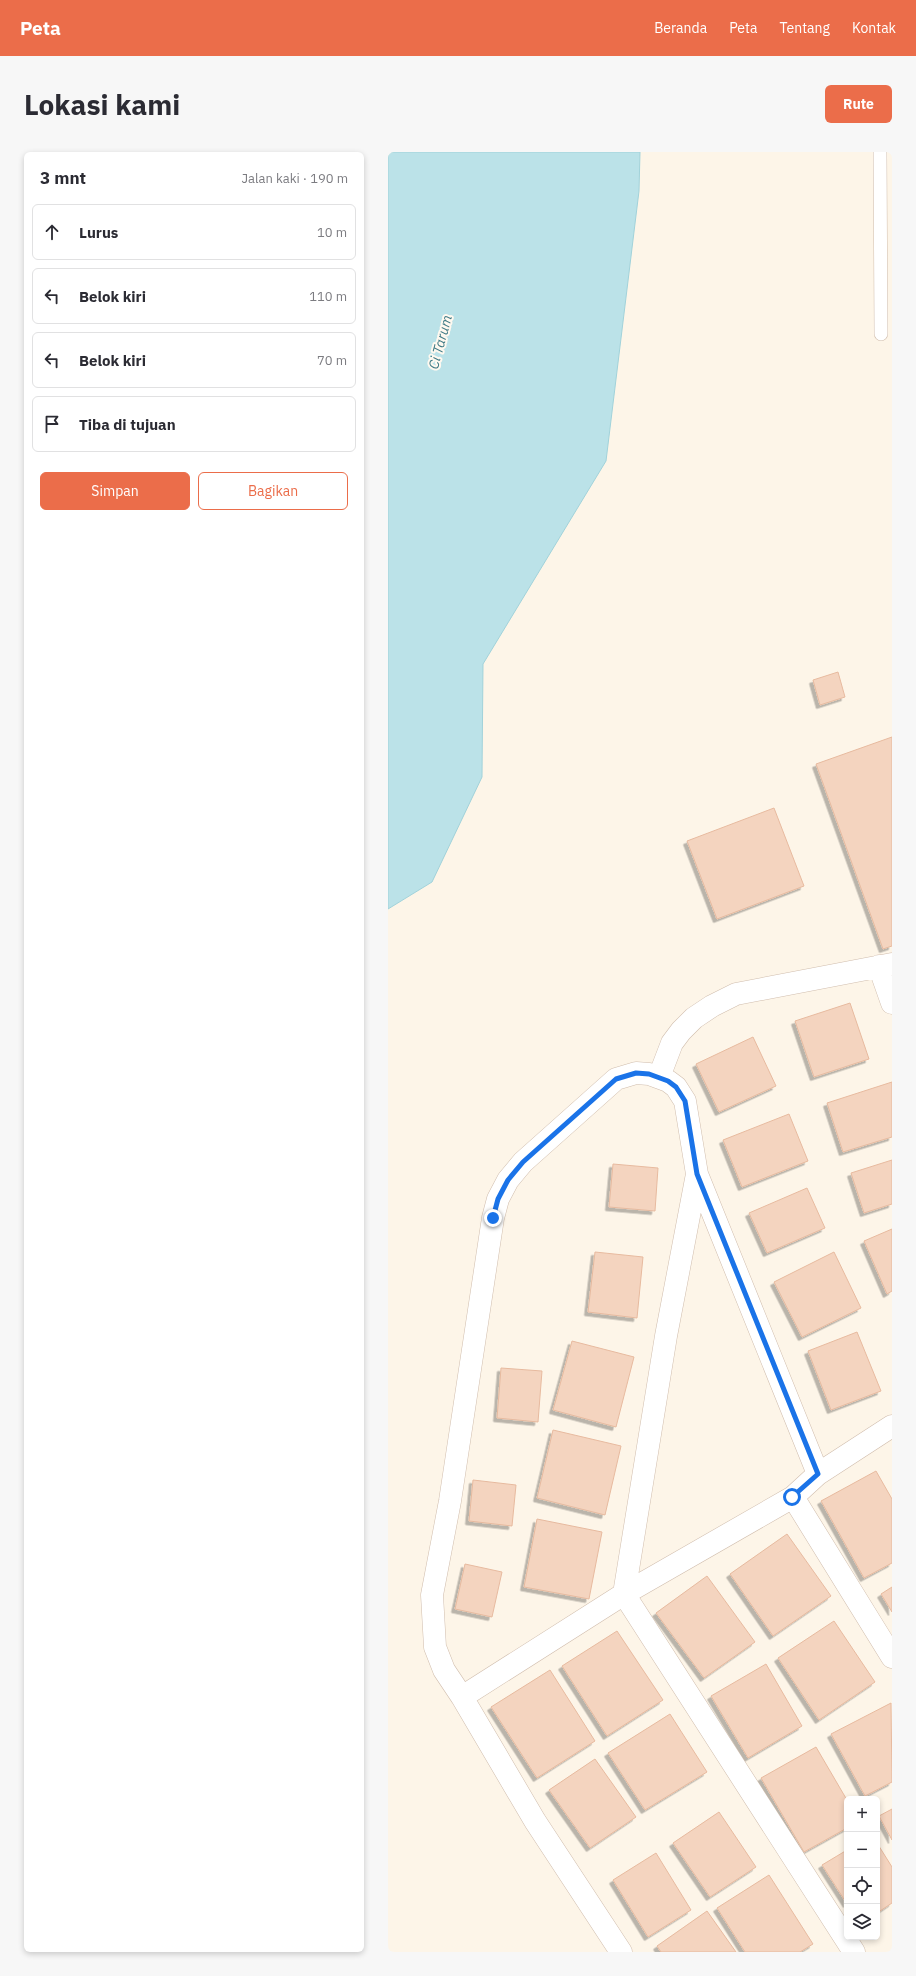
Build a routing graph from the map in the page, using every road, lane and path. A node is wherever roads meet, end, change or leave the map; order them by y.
1 (880, 152) edge
2 (882, 334) dead end
3 (885, 965) edge
4 (892, 1003) edge
5 (659, 1077) junction
6 (697, 1174) junction
7 (892, 1426) edge
8 (818, 1474) junction
9 (792, 1497) junction
10 (624, 1594) junction
11 (892, 1657) edge
12 (462, 1697) junction
13 (621, 1952) edge
14 (854, 1952) edge

1 - 2 lane
3 - 4 street
3 - 5 street
5 - 6 street
5 - 12 street
6 - 8 street
6 - 10 street
7 - 8 street
8 - 9 street
9 - 10 street
9 - 11 street
10 - 12 street
10 - 14 street
12 - 13 street

